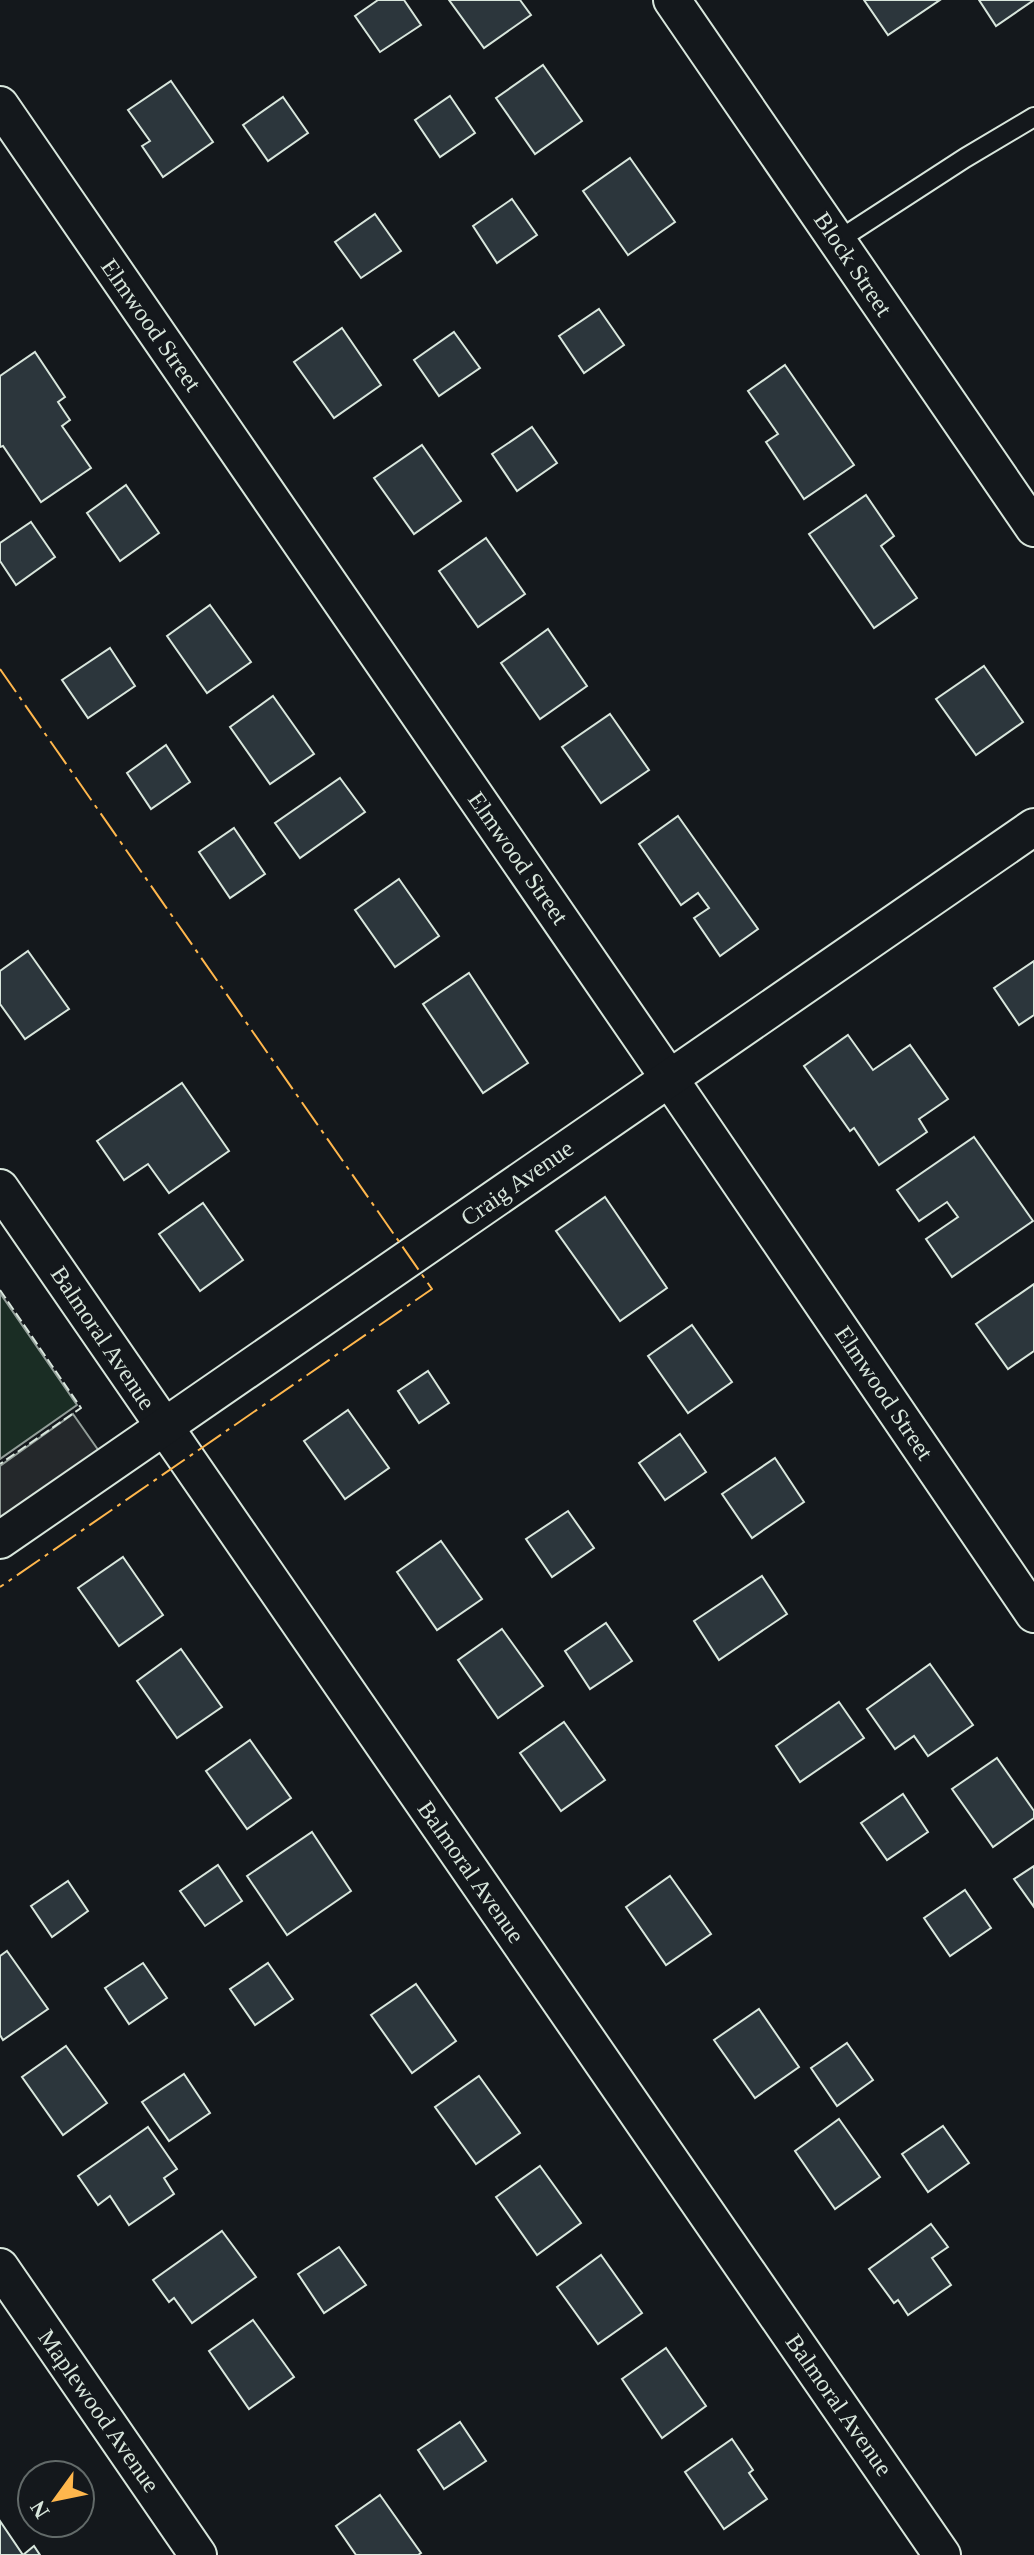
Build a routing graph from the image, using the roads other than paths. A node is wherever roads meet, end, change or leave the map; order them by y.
1 (672, 0) edge
2 (0, 105) edge
3 (1034, 117) edge
4 (837, 241) junction
5 (1034, 528) edge
6 (1034, 827) edge
7 (669, 1078) junction
8 (0, 1188) edge
9 (164, 1427) junction
10 (0, 1540) edge
11 (1034, 1614) edge
12 (0, 2267) edge
13 (198, 2555) edge
14 (942, 2555) edge

1 - 4 street, Block Street
2 - 7 street, Elmwood Street
3 - 4 lane
4 - 5 street, Block Street
6 - 7 street, Craig Avenue
7 - 9 street, Craig Avenue
7 - 11 street, Elmwood Street
8 - 9 street, Balmoral Avenue
9 - 10 street, Craig Avenue
9 - 14 street, Balmoral Avenue
12 - 13 street, Maplewood Avenue

